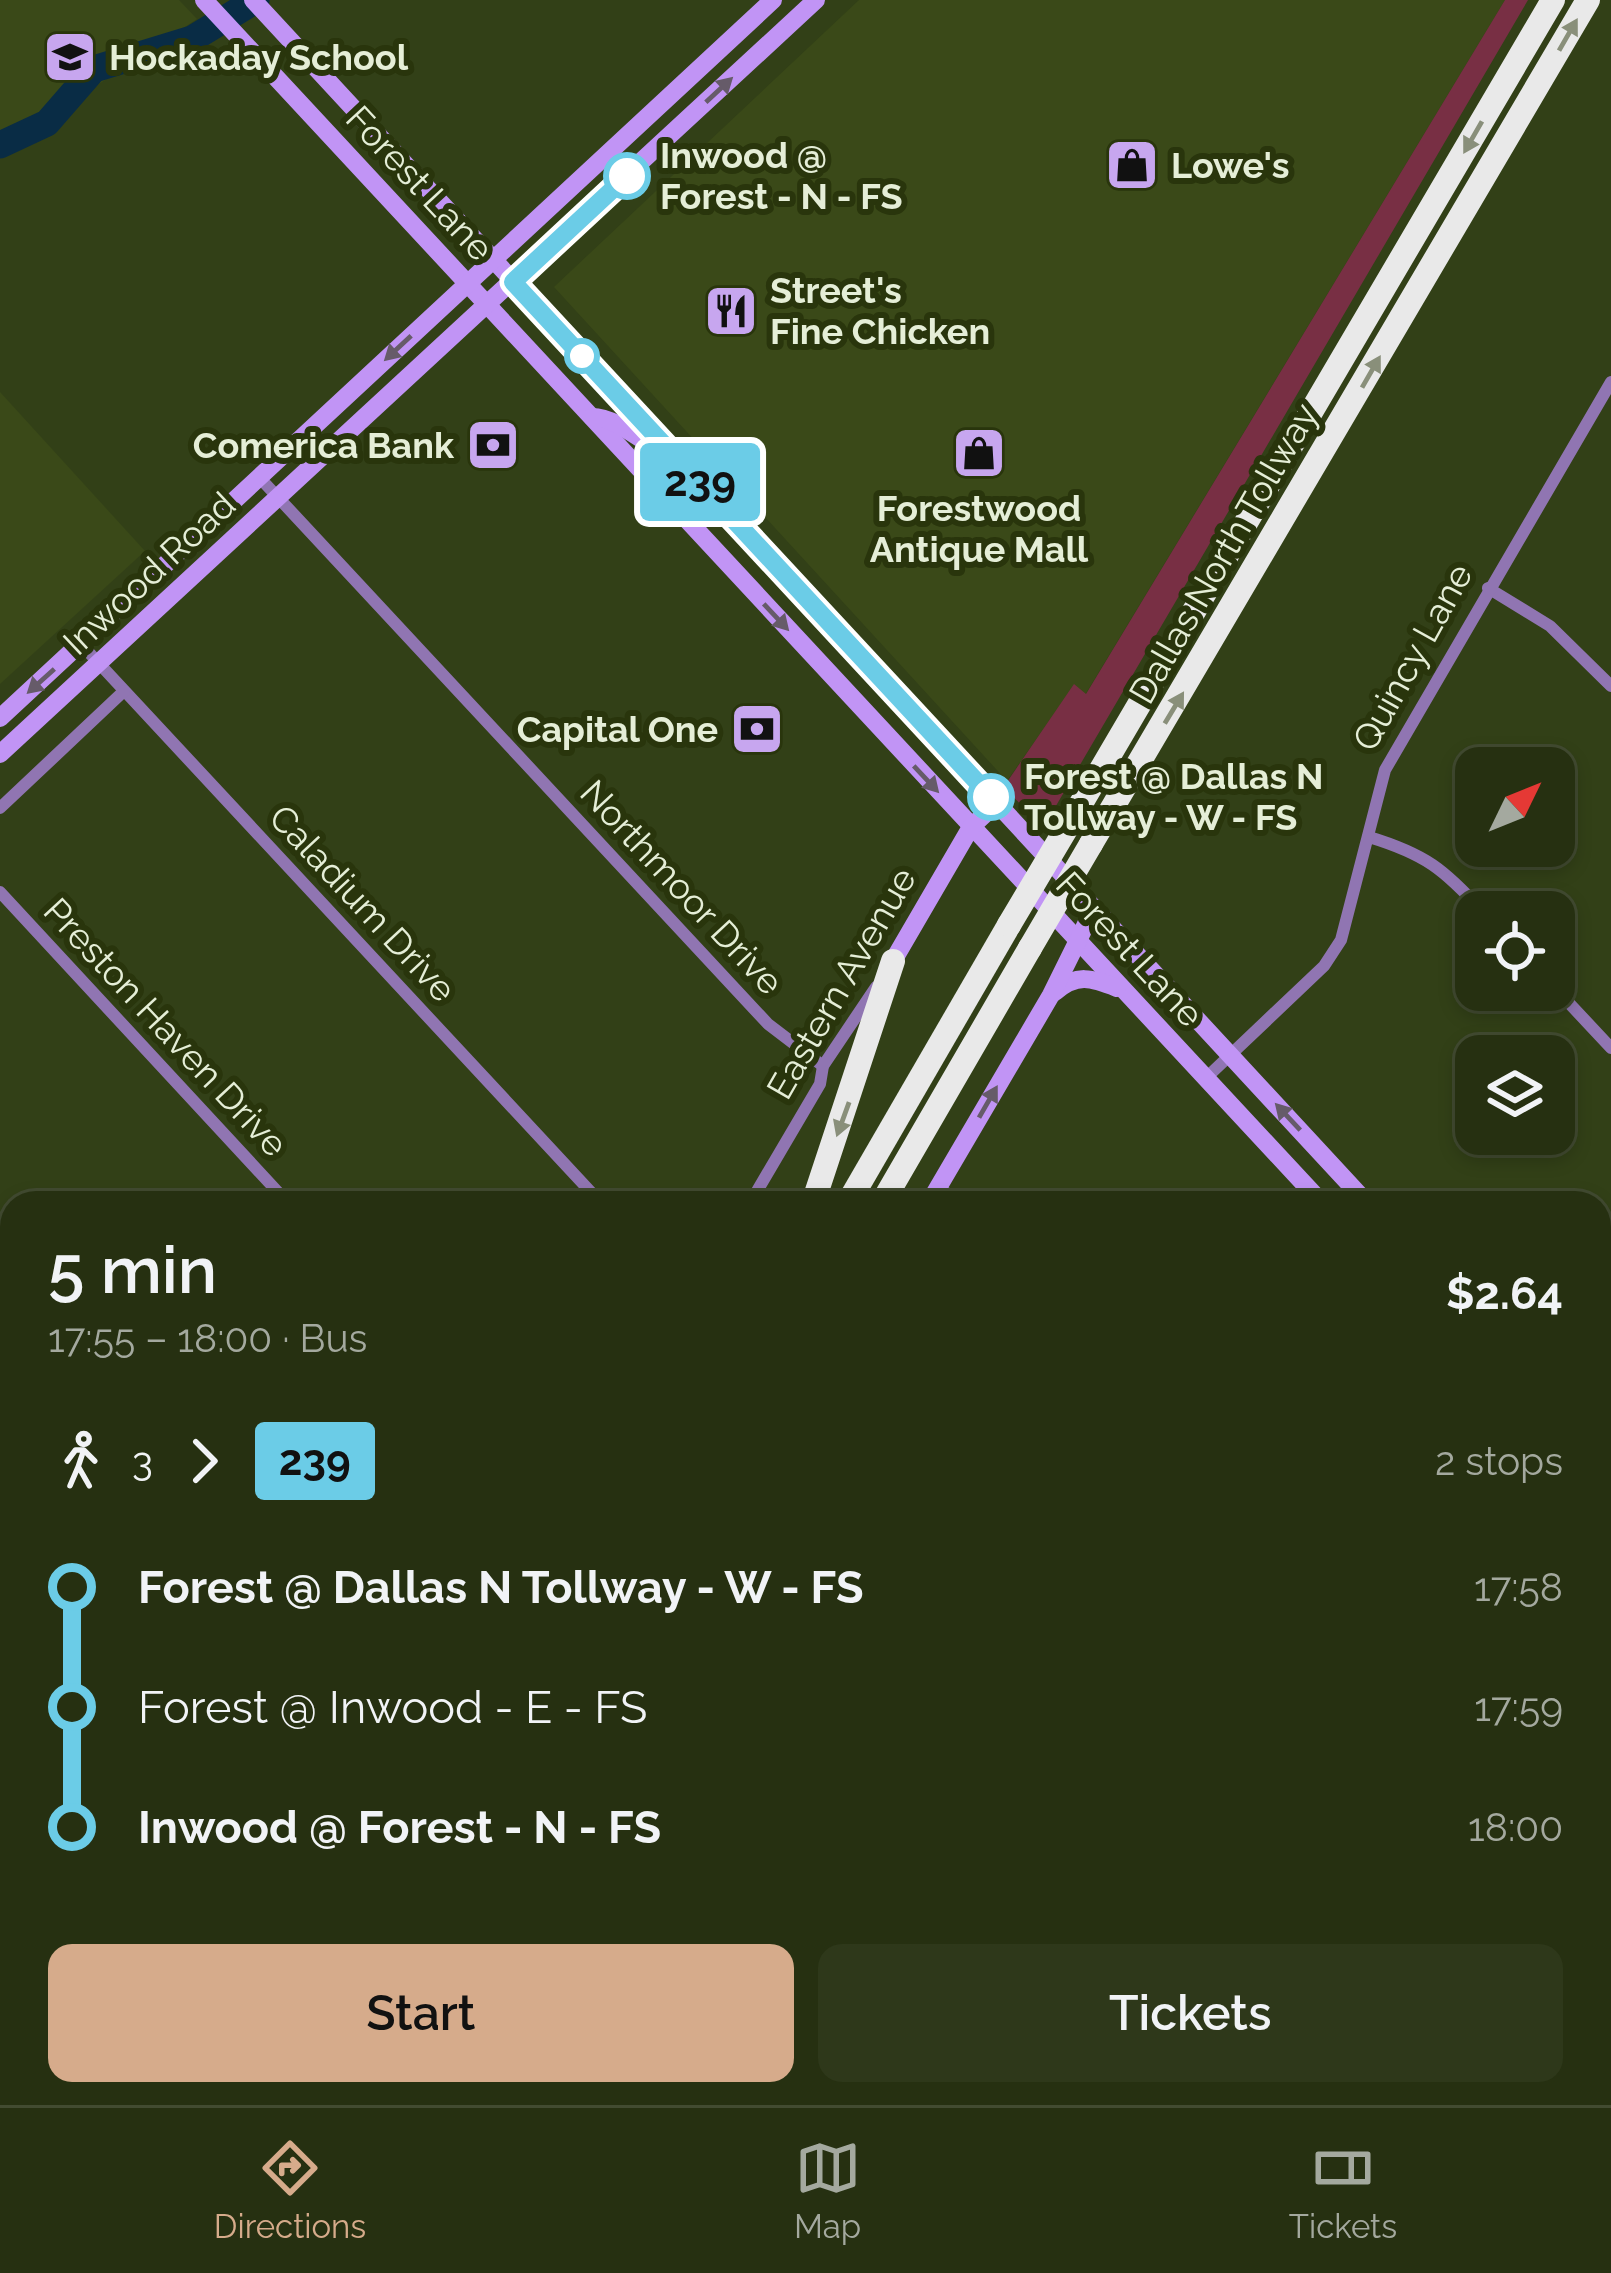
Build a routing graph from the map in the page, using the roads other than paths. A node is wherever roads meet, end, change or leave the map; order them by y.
1 (204, 0) edge
2 (772, 0) edge
3 (816, 0) edge
4 (1553, 0) edge
5 (1588, 0) edge
6 (258, 6) edge
7 (635, 128) junction
8 (656, 150) junction
9 (492, 260) junction
10 (513, 282) junction
11 (468, 283) junction
12 (489, 305) junction
13 (1611, 382) edge
14 (592, 417) junction
15 (680, 461) junction
16 (260, 477) junction
17 (279, 498) junction
18 (733, 518) junction
19 (707, 542) junction
20 (1488, 588) junction
21 (81, 644) junction
22 (100, 663) junction
23 (1611, 686) edge
24 (124, 691) junction
25 (0, 718) edge
26 (0, 754) edge
27 (997, 803) junction
28 (0, 808) edge
29 (971, 827) junction
30 (1369, 837) junction
31 (1464, 891) edge
32 (0, 892) edge
33 (1094, 908) junction
34 (1077, 943) junction
35 (893, 961) junction
36 (1122, 990) junction
37 (1051, 995) junction
38 (1575, 1010) edge
39 (1611, 1048) edge
40 (1231, 1055) junction
41 (823, 1066) junction
42 (1206, 1078) junction
43 (277, 1191) edge
44 (590, 1191) edge
45 (757, 1191) edge
46 (817, 1191) edge
47 (855, 1191) edge
48 (889, 1191) edge
49 (936, 1191) edge
50 (1311, 1191) edge
51 (1356, 1191) edge

1 - 11 main road, Forest Lane
2 - 7 main road, Inwood Road
8 -> 3 main road, Inwood Road
4 -> 47 highway, Dallas North Tollway, bridge
48 -> 5 highway, Dallas North Tollway, bridge
6 - 9 main road, Forest Lane
7 - 8 main road
7 - 9 main road, Inwood Road
8 - 10 main road, Inwood Road
9 - 10 main road, Forest Lane
9 - 11 main road, Inwood Road
10 - 12 main road, Inwood Road
10 - 15 main road, Forest Lane
11 - 12 main road, Forest Lane
11 -> 16 main road, Inwood Road
12 - 14 main road, Forest Lane
12 - 17 main road, Inwood Road
13 - 20 street, Quincy Lane
14 - 15 main road
14 - 19 main road, Forest Lane
15 - 18 main road, Forest Lane
16 - 17 street, Northmoor Drive
16 - 21 main road, Inwood Road
17 - 22 main road, Inwood Road
17 - 41 street, Northmoor Drive
18 - 19 main road
18 - 27 main road, Forest Lane
19 -> 29 main road, Forest Lane
20 - 23 street
20 - 30 street, Quincy Lane
21 - 22 street, Caladium Drive
21 -> 25 main road, Inwood Road
22 - 24 street, Caladium Drive
22 - 26 main road, Inwood Road
24 - 28 street
24 - 44 street, Caladium Drive
27 - 29 main road, Eastern Avenue
27 - 33 main road, Forest Lane
29 - 34 main road, Forest Lane
29 - 35 main road, Eastern Avenue
30 - 31 street
30 - 40 street, Quincy Lane
32 - 43 street, Preston Haven Drive
33 - 34 main road
33 - 40 main road, Forest Lane
34 - 36 main road, Forest Lane
34 - 37 main road
35 - 41 street, Eastern Avenue
35 -> 46 highway
36 - 37 main road
36 - 42 main road, Forest Lane
49 -> 37 main road
38 - 39 street
40 - 42 street, Quincy Lane
51 -> 40 main road, Forest Lane
41 - 45 street, Eastern Avenue
42 - 50 main road, Forest Lane

